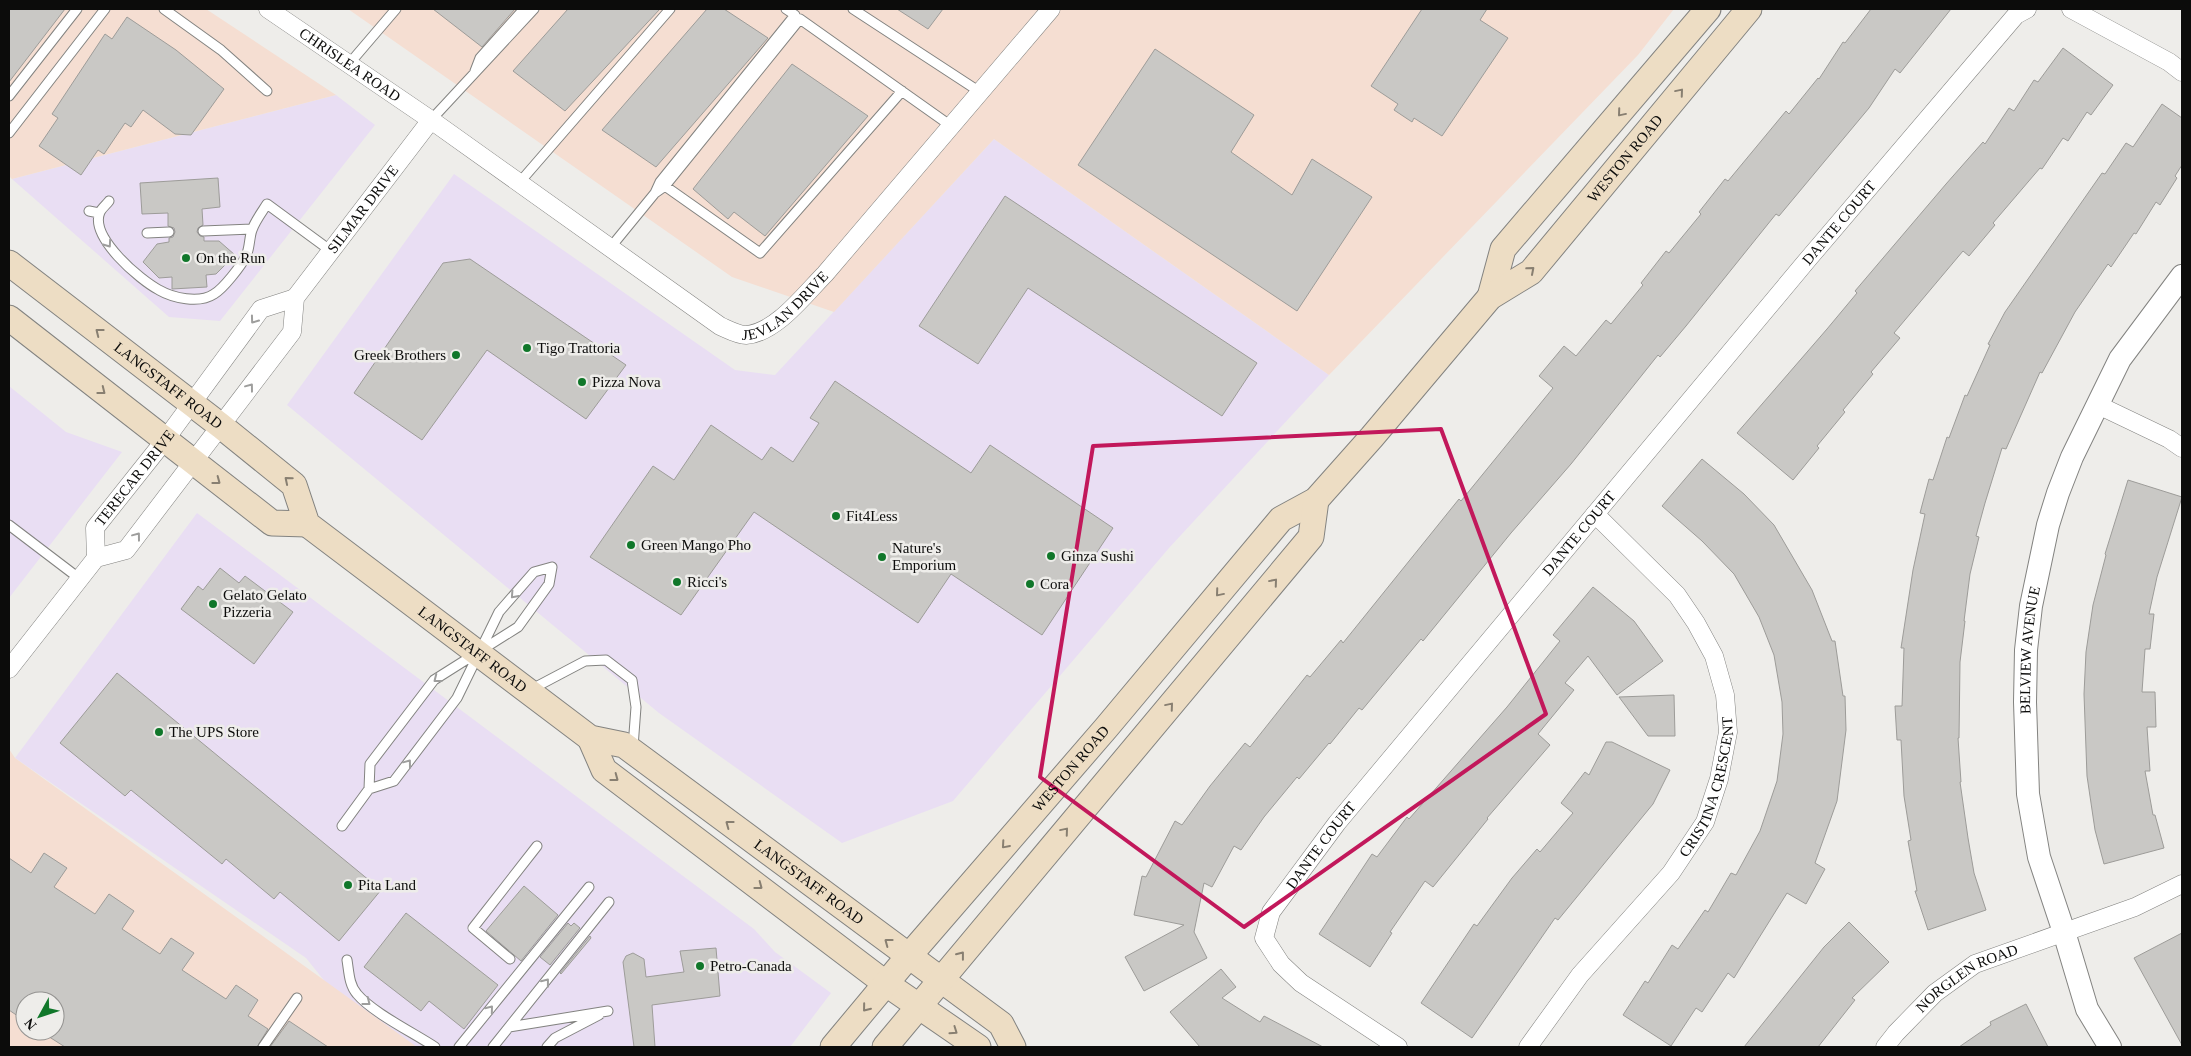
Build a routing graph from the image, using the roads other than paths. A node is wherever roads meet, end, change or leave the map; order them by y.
1 (77, 9) edge
2 (105, 9) edge
3 (164, 9) edge
4 (268, 9) edge
5 (396, 9) edge
6 (524, 9) edge
7 (534, 9) edge
8 (670, 9) edge
9 (786, 9) edge
10 (852, 9) edge
11 (1051, 9) edge
12 (1708, 9) edge
13 (1749, 9) edge
14 (2028, 9) edge
15 (2071, 9) edge
16 (350, 64) junction
17 (474, 72) junction
18 (2182, 72) edge
19 (266, 91) dead end
20 (902, 92) junction
21 (980, 92) junction
22 (9, 96) edge
23 (431, 120) junction
24 (951, 126) junction
25 (9, 133) edge
26 (519, 183) junction
27 (665, 186) junction
28 (655, 193) junction
29 (110, 200) dead end
30 (89, 212) dead end
31 (100, 213) junction
32 (252, 229) junction
33 (204, 231) dead end
34 (169, 232) dead end
35 (147, 233) dead end
36 (610, 248) junction
37 (331, 250) junction
38 (9, 263) edge
39 (2182, 276) edge
40 (1490, 296) junction
41 (296, 298) junction
42 (9, 318) edge
43 (192, 404) junction
44 (2098, 405) junction
45 (221, 426) junction
46 (165, 440) junction
47 (2182, 448) edge
48 (193, 462) junction
49 (1316, 500) junction
50 (1595, 514) junction
51 (307, 524) junction
52 (9, 525) edge
53 (96, 558) junction
54 (80, 579) junction
55 (478, 653) junction
56 (9, 669) edge
57 (528, 691) junction
58 (590, 738) junction
59 (633, 752) junction
60 (369, 789) junction
61 (342, 826) dead end
62 (537, 846) dead end
63 (2182, 884) edge
64 (590, 886) dead end
65 (609, 902) dead end
66 (2064, 932) junction
67 (908, 957) junction
68 (510, 959) dead end
69 (347, 960) dead end
70 (941, 981) junction
71 (885, 983) junction
72 (297, 998) dead end
73 (920, 1007) junction
74 (510, 1027) junction
75 (263, 1047) edge
76 (435, 1047) edge
77 (459, 1047) edge
78 (494, 1047) edge
79 (547, 1047) edge
80 (832, 1047) edge
81 (885, 1047) edge
82 (978, 1047) edge
83 (1013, 1047) edge
84 (1398, 1047) edge
85 (1528, 1047) edge
86 (1885, 1047) edge
87 (2110, 1047) edge

1 - 22 lane
2 - 25 lane
3 - 19 lane
4 - 16 street, CHRISLEA ROAD
5 - 16 lane
6 - 17 lane
7 - 17 lane
8 - 26 lane
9 - 28 lane
10 - 21 lane
11 - 21 street, JEVLAN DRIVE
12 -> 40 main road, WESTON ROAD
40 -> 13 main road, WESTON ROAD
14 - 50 street, DANTE COURT
15 - 18 street
16 - 23 street, CHRISLEA ROAD
17 - 23 lane
20 - 24 lane
20 - 27 lane
20 - 27 lane
21 - 24 street, JEVLAN DRIVE
23 - 26 street, JEVLAN DRIVE
23 - 37 street, SILMAR DRIVE
24 - 36 street, JEVLAN DRIVE
26 - 36 street, JEVLAN DRIVE
27 - 28 lane
28 - 36 lane
29 - 31 lane
30 - 31 lane
31 -> 32 lane
32 - 33 lane
32 - 37 lane
34 - 35 lane
37 - 41 street, SILMAR DRIVE
43 -> 38 main road, LANGSTAFF ROAD
39 - 44 street, BELVIEW AVENUE
40 - 49 main road, WESTON ROAD
41 -> 43 street
45 -> 41 street, SILMAR DRIVE
42 -> 46 main road
43 - 45 main road, LANGSTAFF ROAD
43 - 46 street, TERECAR DRIVE
44 - 47 street
44 - 66 street, BELVIEW AVENUE
45 - 48 street, SILMAR DRIVE
51 -> 45 main road, LANGSTAFF ROAD
46 - 48 main road
46 - 53 street, TERECAR DRIVE
48 -> 51 main road
53 -> 48 street
49 -> 67 main road, WESTON ROAD
70 -> 49 main road
50 - 84 street, DANTE COURT
50 - 85 street, CRISTINA CRESCENT
51 - 55 main road, LANGSTAFF ROAD
52 - 54 lane
53 - 54 street
54 - 56 street
55 -> 55 lane
55 - 57 main road, LANGSTAFF ROAD
60 -> 55 lane
55 -> 60 lane
57 - 58 main road, LANGSTAFF ROAD
57 - 59 lane
58 - 59 main road, LANGSTAFF ROAD
58 -> 71 main road, LANGSTAFF ROAD
67 -> 59 main road, LANGSTAFF ROAD
60 - 61 lane
62 - 68 lane
63 - 66 street, NORGLEN ROAD
77 -> 64 lane
74 -> 65 lane
66 - 86 street, NORGLEN ROAD
66 - 87 street, BELVIEW AVENUE
67 - 70 main road, LANGSTAFF ROAD
67 - 71 main road, WESTON ROAD
69 -> 76 lane
70 - 73 main road
70 - 83 main road, LANGSTAFF ROAD
71 - 73 main road, LANGSTAFF ROAD
71 -> 80 main road, WESTON ROAD
72 - 75 lane
73 - 81 main road
73 -> 82 main road, LANGSTAFF ROAD
74 - 78 lane
74 - 79 lane

